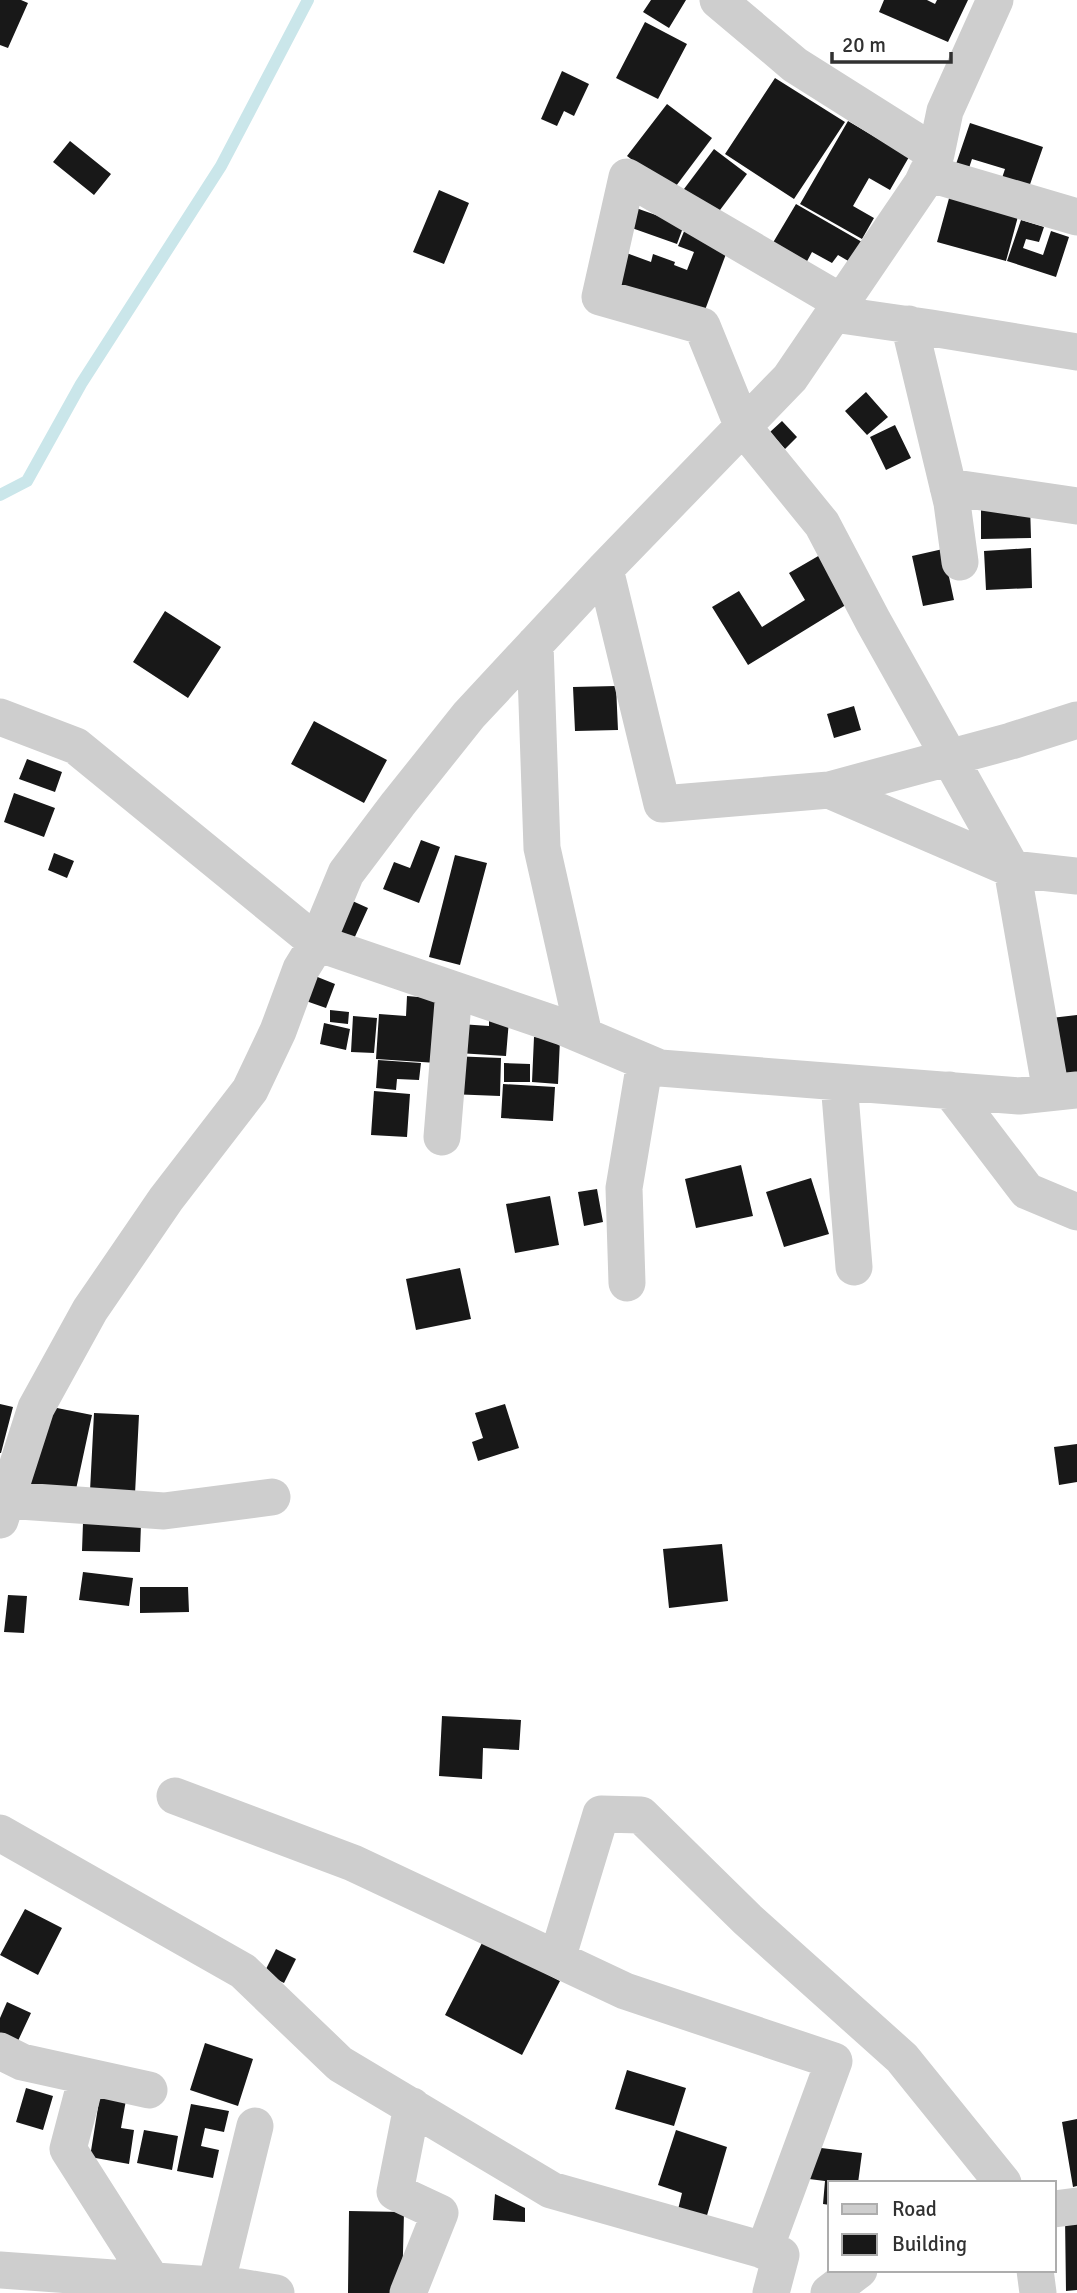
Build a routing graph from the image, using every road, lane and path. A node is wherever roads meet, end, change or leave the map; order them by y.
1 (718, 0) edge
2 (995, 0) edge
3 (931, 163) junction
4 (1077, 217) edge
5 (838, 308) junction
6 (909, 324) junction
7 (1077, 352) edge
8 (743, 427) junction
9 (948, 487) junction
10 (1077, 506) edge
11 (960, 562) dead end
12 (605, 569) junction
13 (535, 644) junction
14 (0, 717) edge
15 (1077, 720) edge
16 (950, 757) junction
17 (829, 790) junction
18 (1012, 869) junction
19 (1077, 876) edge
20 (317, 943) junction
21 (454, 989) junction
22 (584, 1035) junction
23 (645, 1062) junction
24 (839, 1082) junction
25 (950, 1090) junction
26 (1064, 1091) edge
27 (442, 1137) dead end
28 (1077, 1212) edge
29 (854, 1267) dead end
30 (626, 1283) dead end
31 (272, 1497) dead end
32 (3, 1510) edge
33 (175, 1796) dead end
34 (0, 1833) edge
35 (557, 1959) junction
36 (0, 2051) edge
37 (86, 2077) junction
38 (149, 2091) dead end
39 (412, 2106) junction
40 (255, 2126) dead end
41 (989, 2178) edge
42 (1077, 2206) edge
43 (1056, 2209) edge
44 (764, 2251) junction
45 (0, 2270) edge
46 (856, 2272) edge
47 (1035, 2272) edge
48 (137, 2284) edge
49 (216, 2286) junction
50 (276, 2293) edge
51 (408, 2293) edge
52 (771, 2293) edge
53 (829, 2293) edge
54 (1038, 2293) edge

1 - 3 street
2 - 3 street
3 - 4 street
3 - 5 street
5 - 6 street
5 - 8 street
5 - 8 street
6 - 7 street
6 - 9 street
8 - 12 street
8 - 16 street
9 - 10 street
9 - 11 street
12 - 13 street
12 - 17 street
13 - 20 street
13 - 22 street
14 - 20 street
15 - 16 street
16 - 17 street
16 - 18 street
17 - 18 street
18 - 19 street
18 - 26 street
20 - 21 street
20 - 32 street
21 - 22 street
21 - 27 street
22 - 23 street
23 - 24 street
23 - 30 street
24 - 25 street
24 - 29 street
25 - 26 street
25 - 28 street
31 - 32 street
33 - 35 street
34 - 39 street
35 - 41 street
35 - 44 street
36 - 37 street
37 - 38 street
37 - 48 street
39 - 44 street
39 - 51 street
40 - 49 street
42 - 43 street
44 - 52 street
45 - 48 street
46 - 53 street
47 - 54 street
48 - 49 street
49 - 50 street

